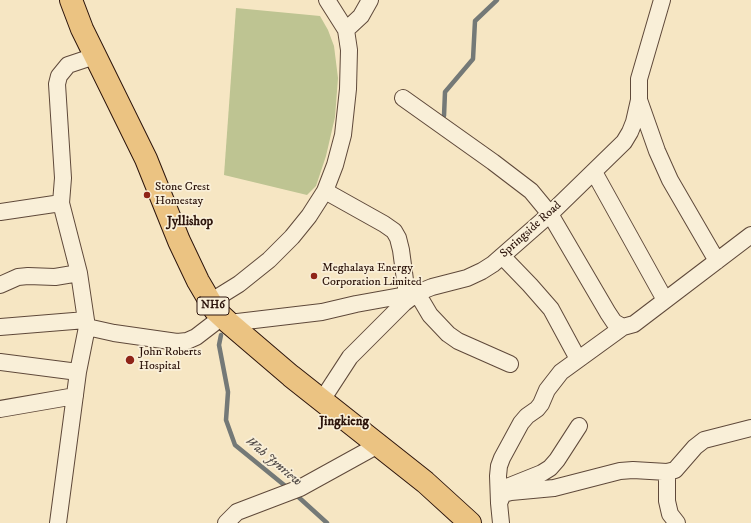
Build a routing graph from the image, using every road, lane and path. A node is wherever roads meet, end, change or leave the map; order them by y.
1 (71, 0) edge
2 (326, 0) edge
3 (370, 0) edge
4 (662, 0) edge
5 (346, 30) junction
6 (95, 56) junction
7 (403, 98) dead end
8 (639, 100) junction
9 (594, 172) junction
10 (325, 191) junction
11 (61, 203) junction
12 (0, 212) edge
13 (550, 214) junction
14 (751, 235) edge
15 (502, 256) junction
16 (718, 260) junction
17 (79, 273) junction
18 (0, 285) edge
19 (412, 294) junction
20 (664, 300) junction
21 (220, 314) junction
22 (87, 323) junction
23 (0, 327) edge
24 (624, 327) junction
25 (578, 360) junction
26 (0, 362) edge
27 (510, 364) dead end
28 (78, 372) junction
29 (75, 396) junction
30 (322, 400) junction
31 (0, 409) edge
32 (579, 426) dead end
33 (751, 428) edge
34 (378, 445) junction
35 (667, 472) junction
36 (499, 497) junction
37 (58, 523) edge
38 (226, 523) edge
39 (470, 523) edge
40 (501, 523) edge
41 (677, 523) edge

1 - 6 highway, NH6 / NH6
2 - 5 street
3 - 5 street
4 - 8 street, Springside Road
5 - 10 street
6 - 11 street
6 - 21 highway, NH6 / NH6
7 - 13 street
8 - 9 street, Springside Road
8 - 16 street
9 - 13 street, Springside Road
9 - 20 street
10 - 19 street
10 - 21 street
11 - 12 street
11 - 17 street
13 - 15 street, Springside Road
13 - 24 street
14 - 16 street
15 - 19 street, Springside Road
15 - 25 street
16 - 20 street
17 - 18 street
17 - 22 street
19 - 21 street
19 - 27 street
19 - 30 street, Springside Road
20 - 24 street
21 - 22 street
21 - 30 highway, NH6 / NH6
22 - 23 street
22 - 28 street
24 - 25 street
25 - 36 street
26 - 28 street
28 - 29 street
29 - 31 street
29 - 37 street
30 - 34 highway, NH6 / NH6
32 - 36 street
33 - 35 street
34 - 38 street
34 - 39 highway, NH6 / NH6
35 - 36 street
35 - 41 street
36 - 40 street

